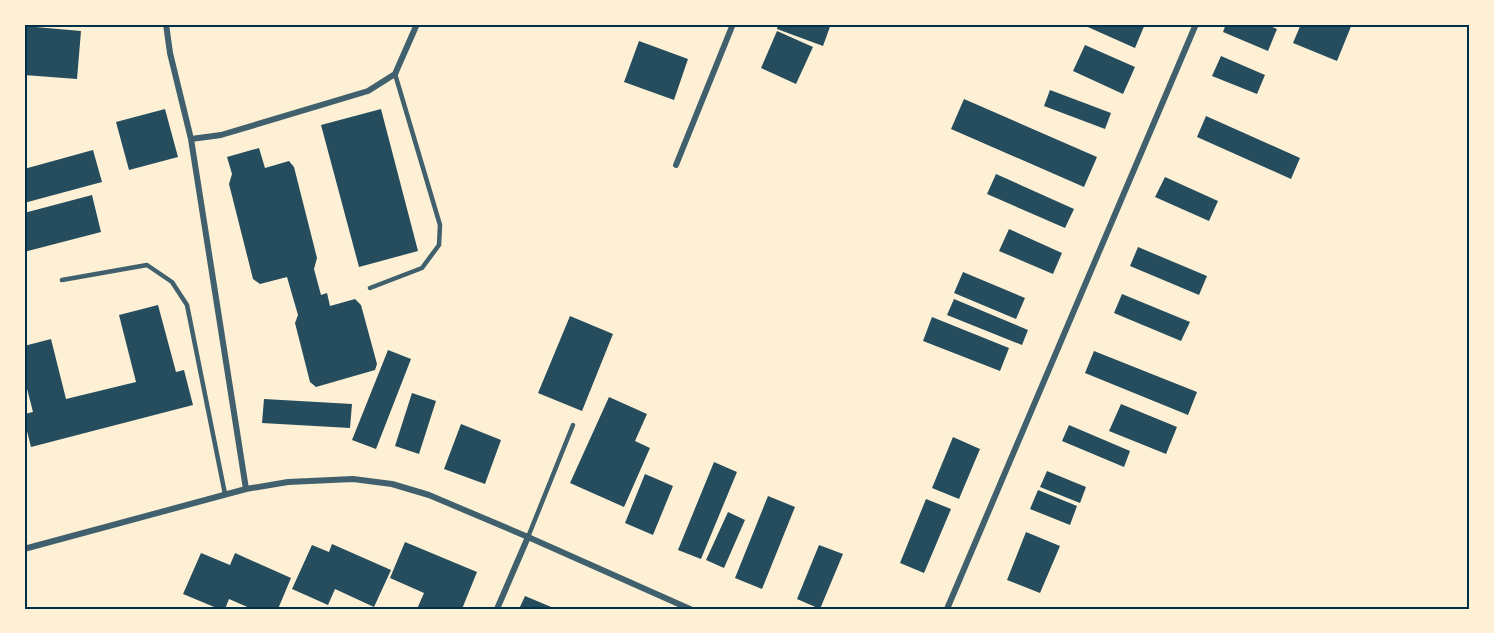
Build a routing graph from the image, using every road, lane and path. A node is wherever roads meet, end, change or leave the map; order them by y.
1 (166, 24) edge
2 (417, 24) edge
3 (734, 24) edge
4 (1196, 24) edge
5 (395, 74) junction
6 (191, 139) junction
7 (676, 165) dead end
8 (62, 280) dead end
9 (370, 288) dead end
10 (573, 425) dead end
11 (246, 489) junction
12 (225, 494) junction
13 (528, 537) junction
14 (24, 549) edge
15 (498, 609) edge
16 (690, 609) edge
17 (947, 609) edge

1 - 6 street
2 - 5 street
3 - 7 street
4 - 17 street
5 - 6 street
5 - 9 lane
6 - 11 street
8 - 12 lane
10 - 13 lane
11 - 12 street
11 - 13 street
12 - 14 street
13 - 15 street
13 - 16 street

